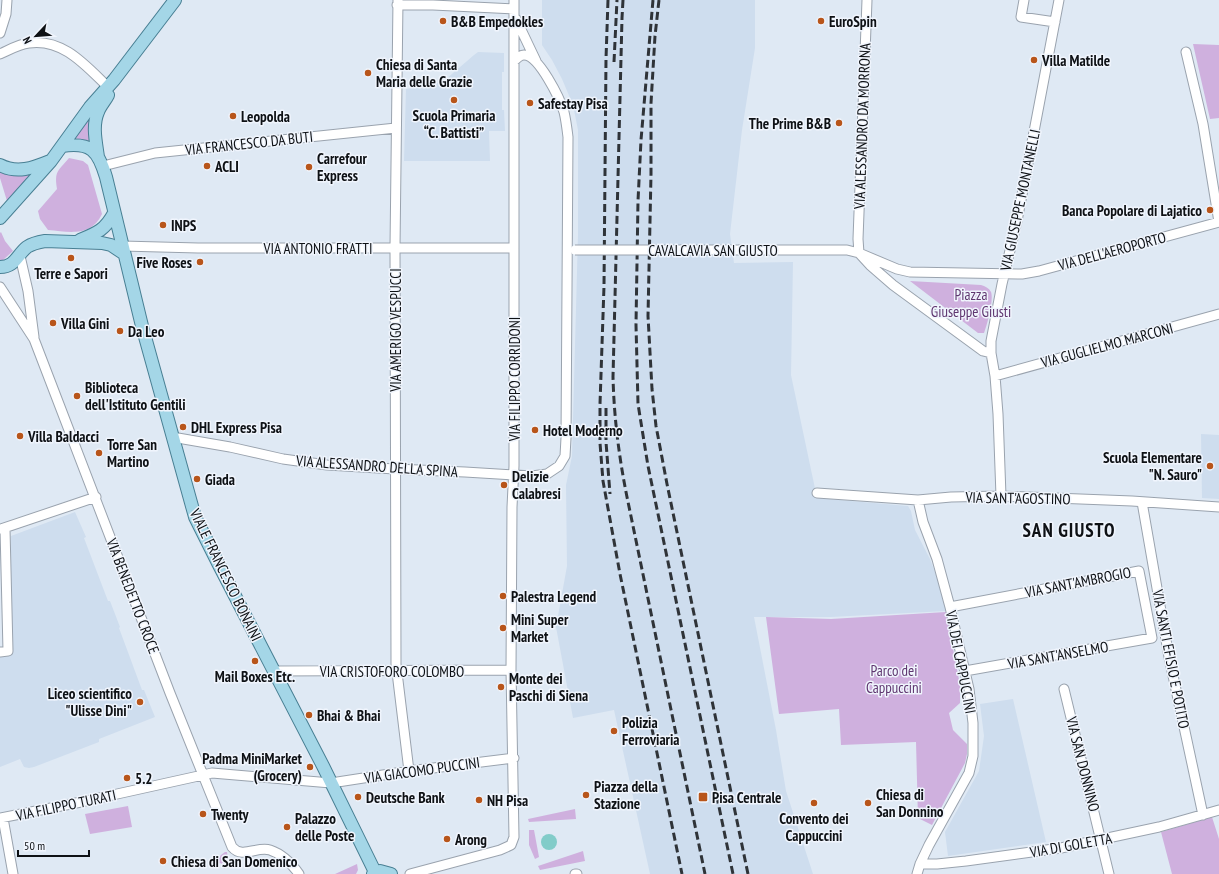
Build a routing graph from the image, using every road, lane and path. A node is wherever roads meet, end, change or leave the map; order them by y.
1 (7, 0) edge
2 (175, 0) edge
3 (867, 0) edge
4 (1024, 0) edge
5 (1059, 0) edge
6 (398, 2) edge
7 (432, 2) edge
8 (514, 8) edge
9 (1054, 22) junction
10 (0, 33) edge
11 (1186, 52) dead end
12 (0, 54) edge
13 (514, 61) junction
14 (536, 61) junction
15 (111, 84) junction
16 (396, 128) junction
17 (62, 146) junction
18 (51, 161) junction
19 (100, 161) junction
20 (0, 165) edge
21 (114, 213) junction
22 (0, 218) edge
23 (1219, 222) edge
24 (77, 241) junction
25 (395, 247) junction
26 (514, 248) junction
27 (123, 249) junction
28 (571, 250) junction
29 (859, 253) junction
30 (20, 256) junction
31 (0, 267) edge
32 (1004, 274) junction
33 (0, 287) edge
34 (1219, 314) edge
35 (34, 338) junction
36 (991, 353) junction
37 (995, 376) junction
38 (172, 436) junction
39 (395, 469) junction
40 (513, 474) junction
41 (817, 493) dead end
42 (1001, 496) junction
43 (96, 497) junction
44 (918, 500) junction
45 (1142, 502) junction
46 (1219, 507) edge
47 (3, 529) edge
48 (950, 607) junction
49 (1152, 638) joint
50 (0, 652) edge
51 (511, 670) junction
52 (273, 671) junction
53 (396, 671) junction
54 (965, 671) junction
55 (1064, 689) dead end
56 (514, 758) junction
57 (409, 771) junction
58 (203, 774) junction
59 (331, 783) junction
60 (1219, 810) edge
61 (1203, 815) junction
62 (1, 818) edge
63 (1101, 840) junction
64 (920, 864) junction
65 (374, 873) edge
66 (13, 874) edge
67 (299, 874) edge
68 (391, 874) edge
69 (410, 874) edge
70 (917, 874) edge
71 (1109, 874) edge

1 - 10 street
2 - 15 main road
3 - 29 street, VIA ALESSANDRO DA MORRONA
4 - 9 street
5 - 9 street, VIA GIUSEPPE MONTANELLI
6 - 7 street, VIA AMERIGO VESPUCCI
6 - 16 street, VIA AMERIGO VESPUCCI
7 - 8 street, VIA AMERIGO VESPUCCI
8 - 13 street, VIA FILIPPO CORRIDONI
8 - 14 street
9 - 32 street, VIA GIUSEPPE MONTANELLI
11 - 23 street
12 - 15 street
13 - 14 street
13 - 26 street, VIA FILIPPO CORRIDONI
14 - 28 street
15 - 17 main road
15 - 19 main road, VIALE FRANCESCO BONAINI
16 - 19 street, VIA FRANCESCO DA BUTI
16 - 25 street, VIA AMERIGO VESPUCCI
17 - 18 main road
17 - 19 main road
18 - 20 main road
18 - 22 main road
19 - 21 main road, VIALE FRANCESCO BONAINI
21 - 24 main road
21 - 27 main road, VIALE FRANCESCO BONAINI
23 - 32 street, VIA DELL'AEROPORTO
24 - 27 main road
24 - 30 main road
25 - 26 street, VIA ANTONIO FRATTI
25 - 27 street, VIA ANTONIO FRATTI
25 - 39 street, VIA AMERIGO VESPUCCI
26 - 40 street, VIA FILIPPO CORRIDONI
27 - 38 main road, VIALE FRANCESCO BONAINI
28 - 29 street, CAVALCAVIA SAN GIUSTO, bridge
28 - 40 street
29 - 32 street
29 - 36 street
30 - 31 main road
30 - 35 street, VIA BENEDETTO CROCE
32 - 36 street, VIA GIUSEPPE MONTANELLI
33 - 35 street, VIA BENEDETTO CROCE
34 - 37 street, VIA GUGLIELMO MARCONI
35 - 43 street, VIA BENEDETTO CROCE
36 - 37 street, VIA GIUSEPPE MONTANELLI
37 - 42 street, VIA GIUSEPPE MONTANELLI
38 - 39 street, VIA ALESSANDRO DELLA SPINA
38 - 52 main road, VIALE FRANCESCO BONAINI
39 - 40 street, VIA ALESSANDRO DELLA SPINA
39 - 53 street, VIA AMERIGO VESPUCCI
40 - 51 street, VIA FILIPPO CORRIDONI
41 - 44 street, VIA SANT'AGOSTINO
42 - 44 street, VIA SANT'AGOSTINO
42 - 45 street, VIA SANT'AGOSTINO
43 - 47 street
43 - 58 street, VIA BENEDETTO CROCE
44 - 48 street, VIA DEI CAPPUCCINI
45 - 46 street, VIA SANT'AGOSTINO
45 - 61 street, VIA SANTI EFISIO E POTITO
47 - 50 street
48 - 49 street, VIA SANT'AMBROGIO
48 - 54 street, VIA DEI CAPPUCCINI
49 - 54 street, VIA SANT'ANSELMO
51 - 53 street, VIA CRISTOFORO COLOMBO
51 - 56 street, VIA FILIPPO CORRIDONI
52 - 53 street, VIA CRISTOFORO COLOMBO
52 - 59 main road, VIALE FRANCESCO BONAINI
53 - 57 street, VIA AMERIGO VESPUCCI
54 - 64 street, VIA DEI CAPPUCCINI
55 - 63 street, VIA SAN DONNINO
56 - 57 street, VIA GIACOMO PUCCINI
56 - 69 street
57 - 59 street, VIA GIACOMO PUCCINI
58 - 59 street, VIA GIACOMO PUCCINI
58 - 62 street, VIA FILIPPO TURATI
58 - 67 street, VIA BENEDETTO CROCE
59 - 65 main road, VIALE FRANCESCO BONAINI
60 - 61 street, VIA DI GOLETTA
61 - 63 street, VIA DI GOLETTA
62 - 66 street
63 - 64 street, VIA DI GOLETTA
63 - 71 street, VIA SAN DONNINO
64 - 70 street, VIA DEI CAPPUCCINI
65 - 68 main road

